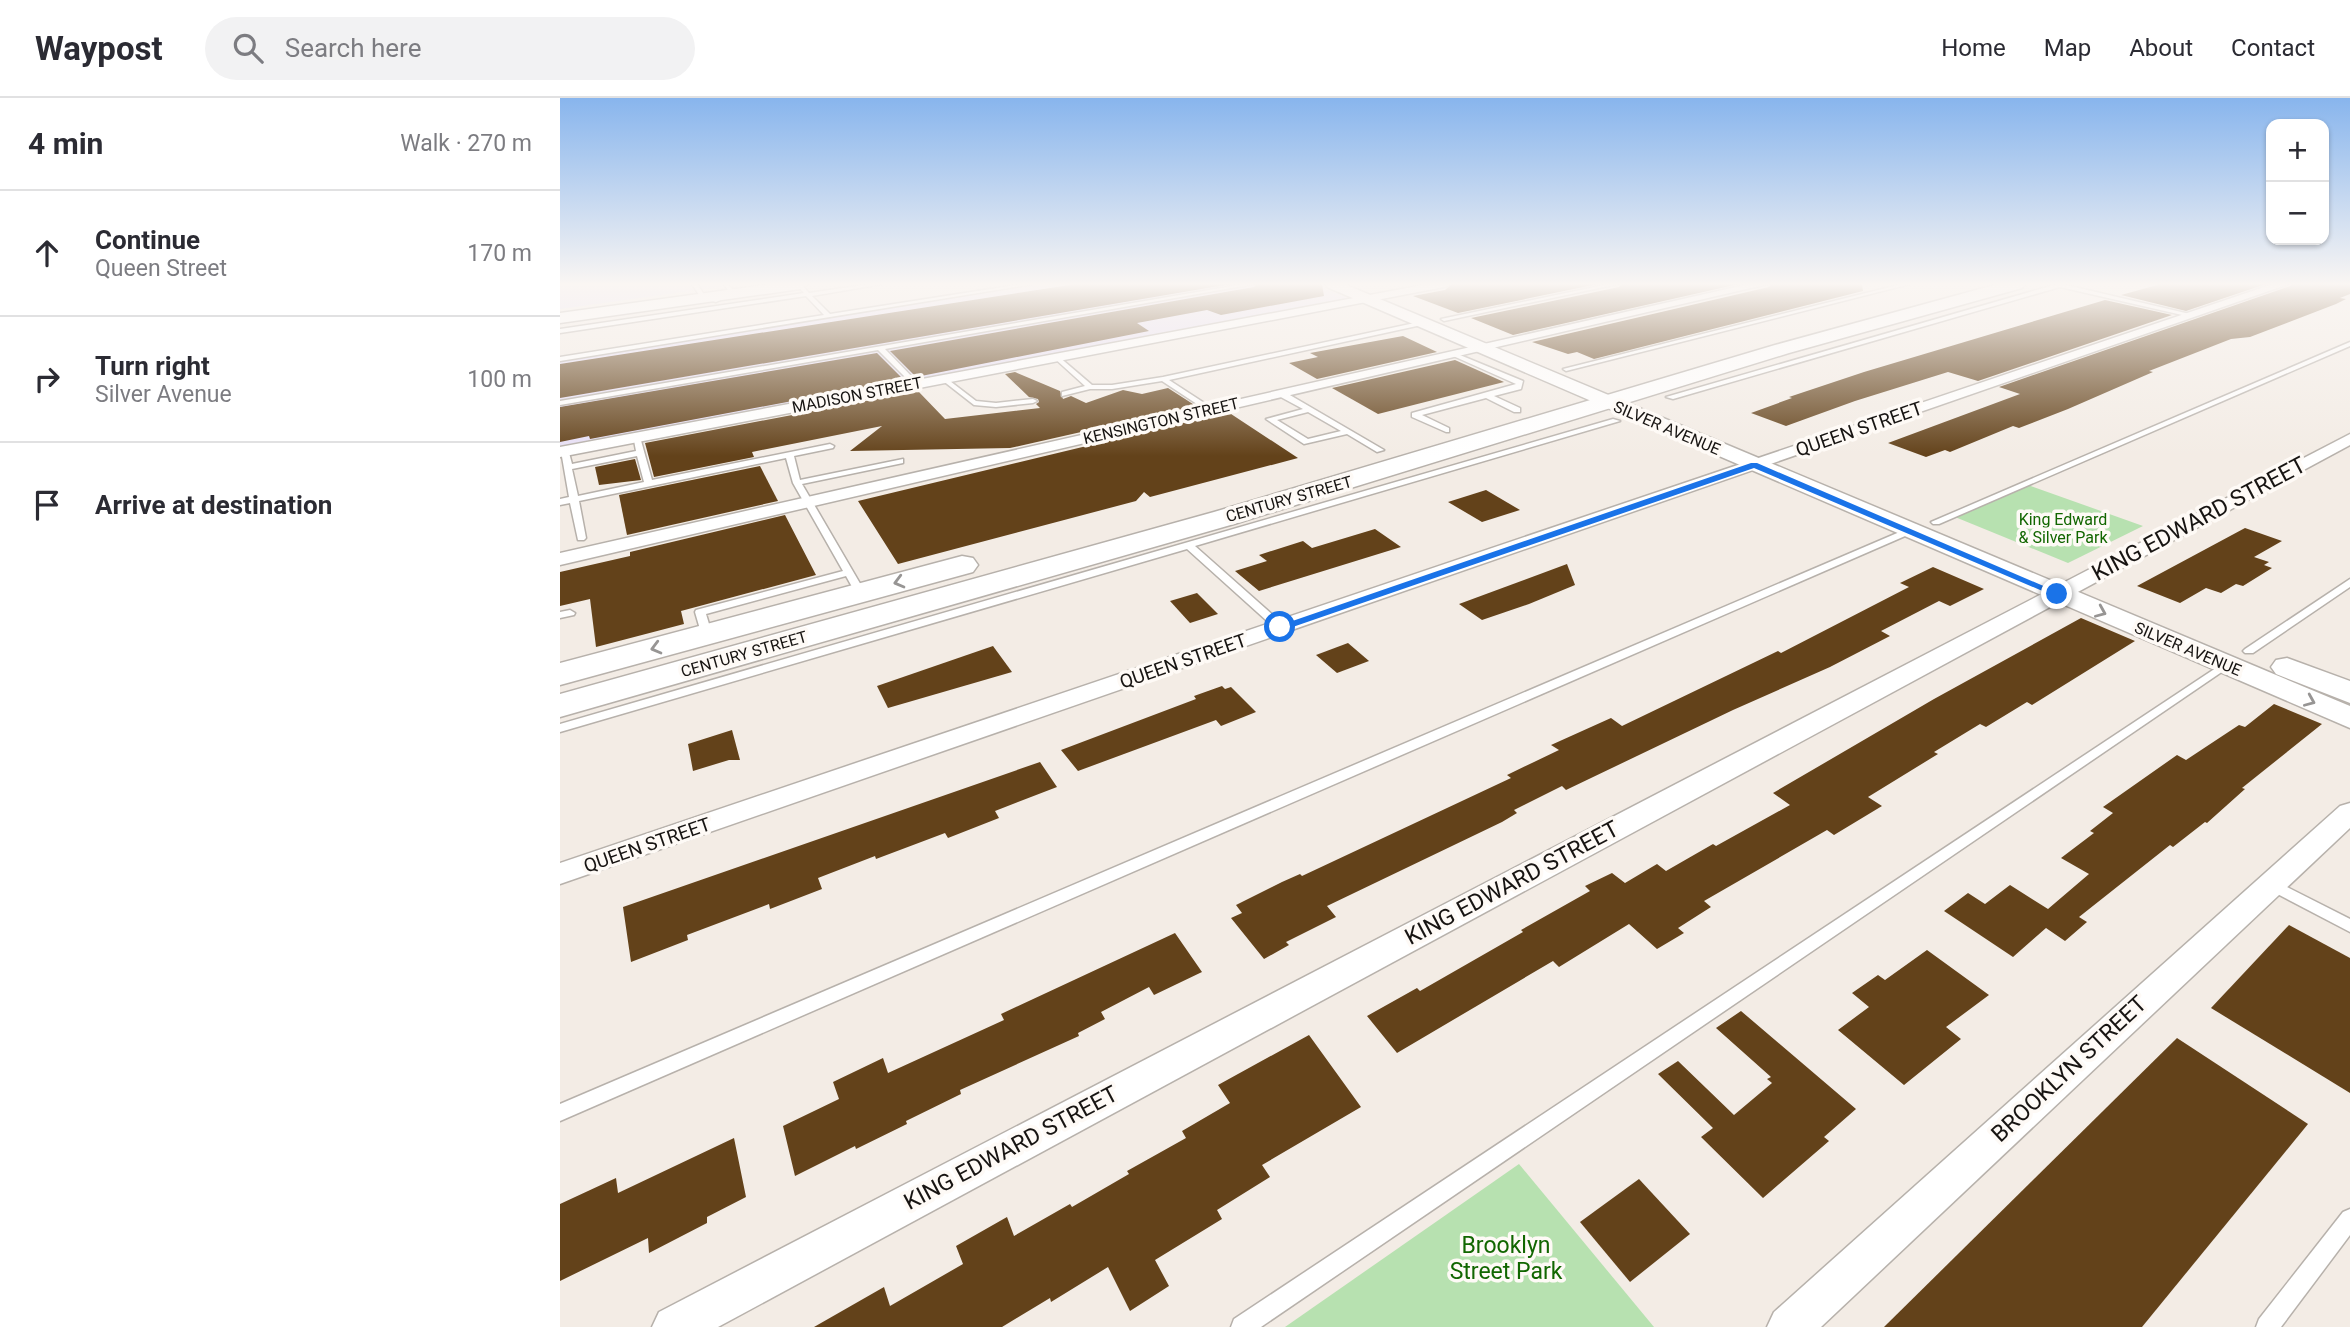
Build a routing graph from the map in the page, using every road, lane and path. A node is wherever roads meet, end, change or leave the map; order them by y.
1 (671, 341) edge
2 (919, 341) edge
3 (1129, 341) edge
4 (1338, 341) edge
5 (1467, 341) edge
6 (1498, 341) edge
7 (1509, 341) edge
8 (1747, 341) edge
9 (1777, 341) edge
10 (1819, 341) edge
11 (1861, 341) edge
12 (2114, 341) edge
13 (1502, 343) junction
14 (2350, 344) edge
15 (880, 348) junction
16 (1482, 348) junction
17 (1453, 354) junction
18 (1056, 357) junction
19 (560, 359) edge
20 (1528, 368) junction
21 (1501, 374) junction
22 (1733, 378) junction
23 (944, 379) junction
24 (1163, 379) junction
25 (1686, 380) junction
26 (914, 384) junction
27 (1090, 387) junction
28 (1280, 393) junction
29 (1065, 394) dead end
30 (1601, 394) junction
31 (1487, 396) junction
32 (1670, 397) dead end
33 (1033, 401) dead end
34 (560, 403) edge
35 (1209, 410) junction
36 (1308, 410) junction
37 (1517, 410) junction
38 (1446, 430) junction
39 (1347, 432) junction
40 (1541, 433) junction
41 (636, 438) junction
42 (2350, 439) edge
43 (830, 446) dead end
44 (1380, 450) junction
45 (640, 453) junction
46 (789, 454) junction
47 (900, 461) dead end
48 (1766, 461) junction
49 (564, 463) edge
50 (571, 481) junction
51 (797, 483) junction
52 (649, 484) junction
53 (560, 485) edge
54 (574, 499) junction
55 (560, 502) edge
56 (807, 502) junction
57 (1936, 522) junction
58 (1112, 523) dead end
59 (1909, 531) junction
60 (581, 538) dead end
61 (1188, 545) junction
62 (992, 556) dead end
63 (560, 559) edge
64 (854, 582) junction
65 (2350, 582) edge
66 (2069, 588) junction
67 (1280, 627) junction
68 (2249, 651) junction
69 (2225, 665) junction
70 (560, 674) edge
71 (709, 684) junction
72 (614, 691) junction
73 (2350, 693) edge
74 (560, 706) edge
75 (2350, 718) edge
76 (560, 727) edge
77 (2350, 812) edge
78 (560, 874) edge
79 (2271, 884) junction
80 (2350, 926) edge
81 (560, 1113) edge
82 (2350, 1219) edge
83 (674, 1327) edge
84 (1242, 1327) edge
85 (1789, 1327) edge
86 (2267, 1327) edge

1 - 19 lane
2 - 15 lane
3 - 18 street, MADISON STREET
4 - 24 lane
5 - 16 street, SILVER AVENUE
6 - 13 street, SILVER AVENUE
7 - 13 street, KENSINGTON STREET
8 - 30 lane
9 - 30 main road, CENTURY STREET
10 - 25 main road, CENTURY STREET
11 - 22 lane
12 - 48 street, QUEEN STREET
13 - 16 street, KENSINGTON STREET
13 - 30 street, SILVER AVENUE
14 - 57 lane
15 - 26 lane
15 - 34 lane
16 - 17 street, KENSINGTON STREET
16 - 20 street, SILVER AVENUE
17 - 21 lane
17 - 28 street, KENSINGTON STREET
18 - 23 street, MADISON STREET
18 - 27 lane
20 - 21 lane
20 - 30 street, SILVER AVENUE
21 - 31 lane
22 - 25 lane
22 - 32 lane
23 - 26 street, MADISON STREET
23 - 33 lane
24 - 27 lane
24 - 35 lane
25 - 30 main road, CENTURY STREET
26 - 41 street, MADISON STREET
27 - 29 lane
28 - 35 street, KENSINGTON STREET
28 - 36 lane
30 - 37 main road, CENTURY STREET
30 - 40 main road, CENTURY STREET
30 - 48 street, SILVER AVENUE
31 - 37 lane
31 - 38 lane
35 - 56 street, KENSINGTON STREET
36 - 39 lane
36 - 39 lane
37 - 38 main road, CENTURY STREET
38 - 44 main road, CENTURY STREET
39 - 44 lane
40 - 61 lane
40 - 72 main road, CENTURY STREET
41 - 45 lane
41 - 49 street, MADISON STREET
42 - 66 street, KING EDWARD STREET
43 - 46 lane
44 - 58 main road, CENTURY STREET
45 - 49 lane
45 - 52 lane
46 - 51 lane
46 - 52 lane
47 - 51 lane
48 - 57 street, SILVER AVENUE
48 - 59 street, SILVER AVENUE
48 - 67 street, QUEEN STREET
49 - 50 lane
50 - 53 lane
50 - 54 lane
51 - 56 lane
52 - 54 lane
54 - 55 lane
54 - 60 lane
56 - 63 street, KENSINGTON STREET
56 - 64 lane
57 - 66 street, SILVER AVENUE
59 - 66 street, SILVER AVENUE
59 - 81 lane
61 - 67 lane
61 - 71 lane
62 -> 64 main road, CENTURY STREET
64 -> 70 main road, CENTURY STREET
65 - 68 lane
66 - 68 street, SILVER AVENUE
66 -> 69 street, SILVER AVENUE
66 - 83 street, KING EDWARD STREET
67 - 78 street, QUEEN STREET
68 - 73 street, SILVER AVENUE
69 -> 75 street, SILVER AVENUE
69 - 84 lane
71 - 72 lane
71 - 76 lane
72 - 74 main road, CENTURY STREET
77 - 79 street, BROOKLYN STREET
79 - 80 lane
79 - 85 street, BROOKLYN STREET
82 - 86 lane

